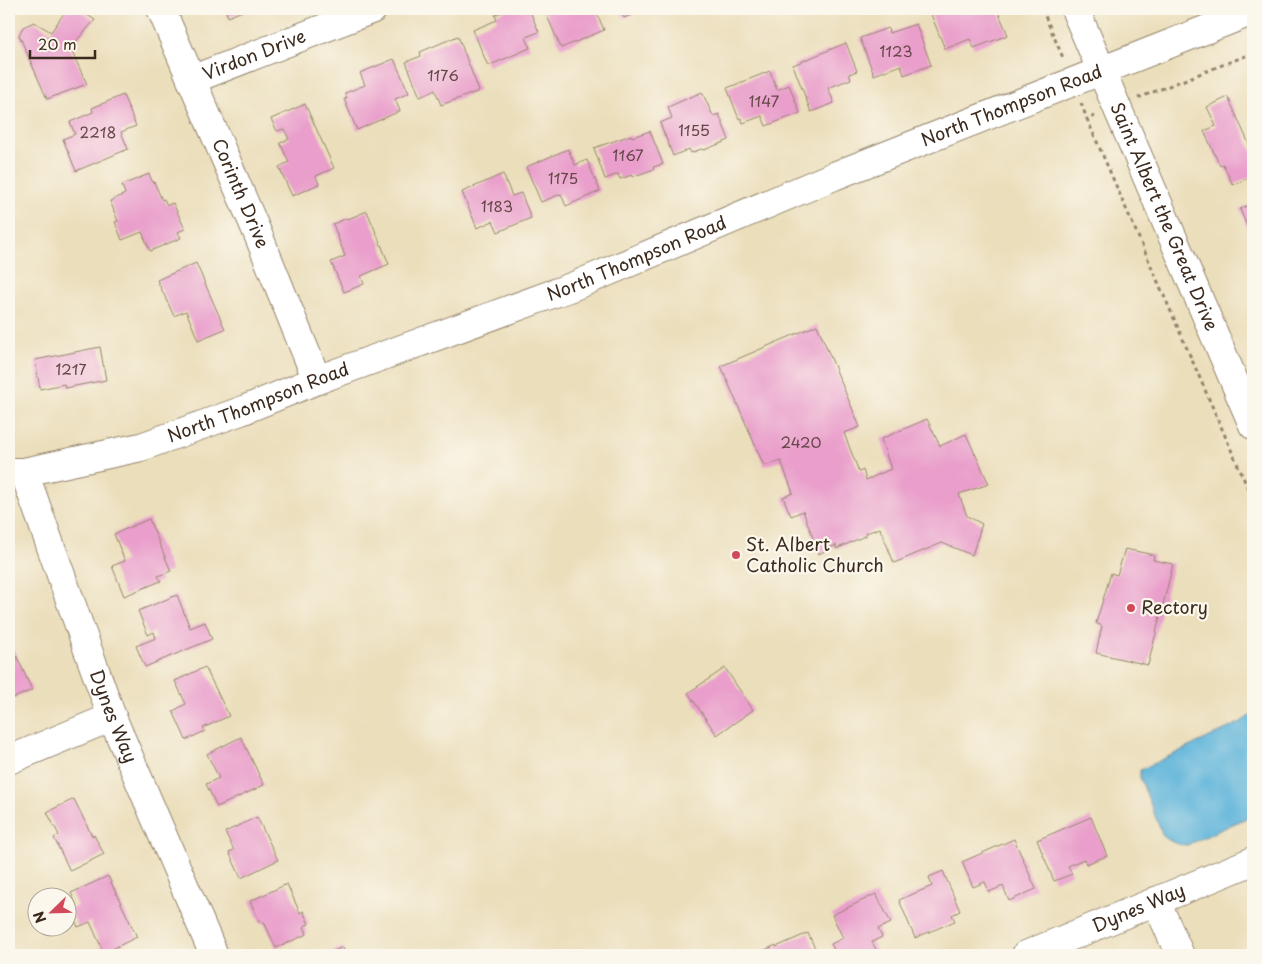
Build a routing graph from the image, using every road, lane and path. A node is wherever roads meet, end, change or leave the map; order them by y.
1 (161, 9) edge
2 (373, 9) edge
3 (1075, 9) edge
4 (1253, 11) edge
5 (1101, 71) junction
6 (191, 80) junction
7 (317, 380) junction
8 (1253, 425) edge
9 (16, 472) edge
10 (112, 717) junction
11 (9, 760) edge
12 (1253, 861) edge
13 (1156, 901) junction
14 (214, 955) edge
15 (1026, 955) edge
16 (1180, 955) edge

1 - 6 street, Corinth Drive
2 - 6 street, Virdon Drive
3 - 5 street, Saint Albert the Great Drive
4 - 5 street, North Thompson Road
5 - 7 street, North Thompson Road
5 - 8 street, Saint Albert the Great Drive
6 - 7 street, Corinth Drive
7 - 9 street, North Thompson Road
9 - 10 street, Dynes Way
10 - 11 street
10 - 14 street, Dynes Way
12 - 13 street, Dynes Way
13 - 15 street, Dynes Way
13 - 16 street

